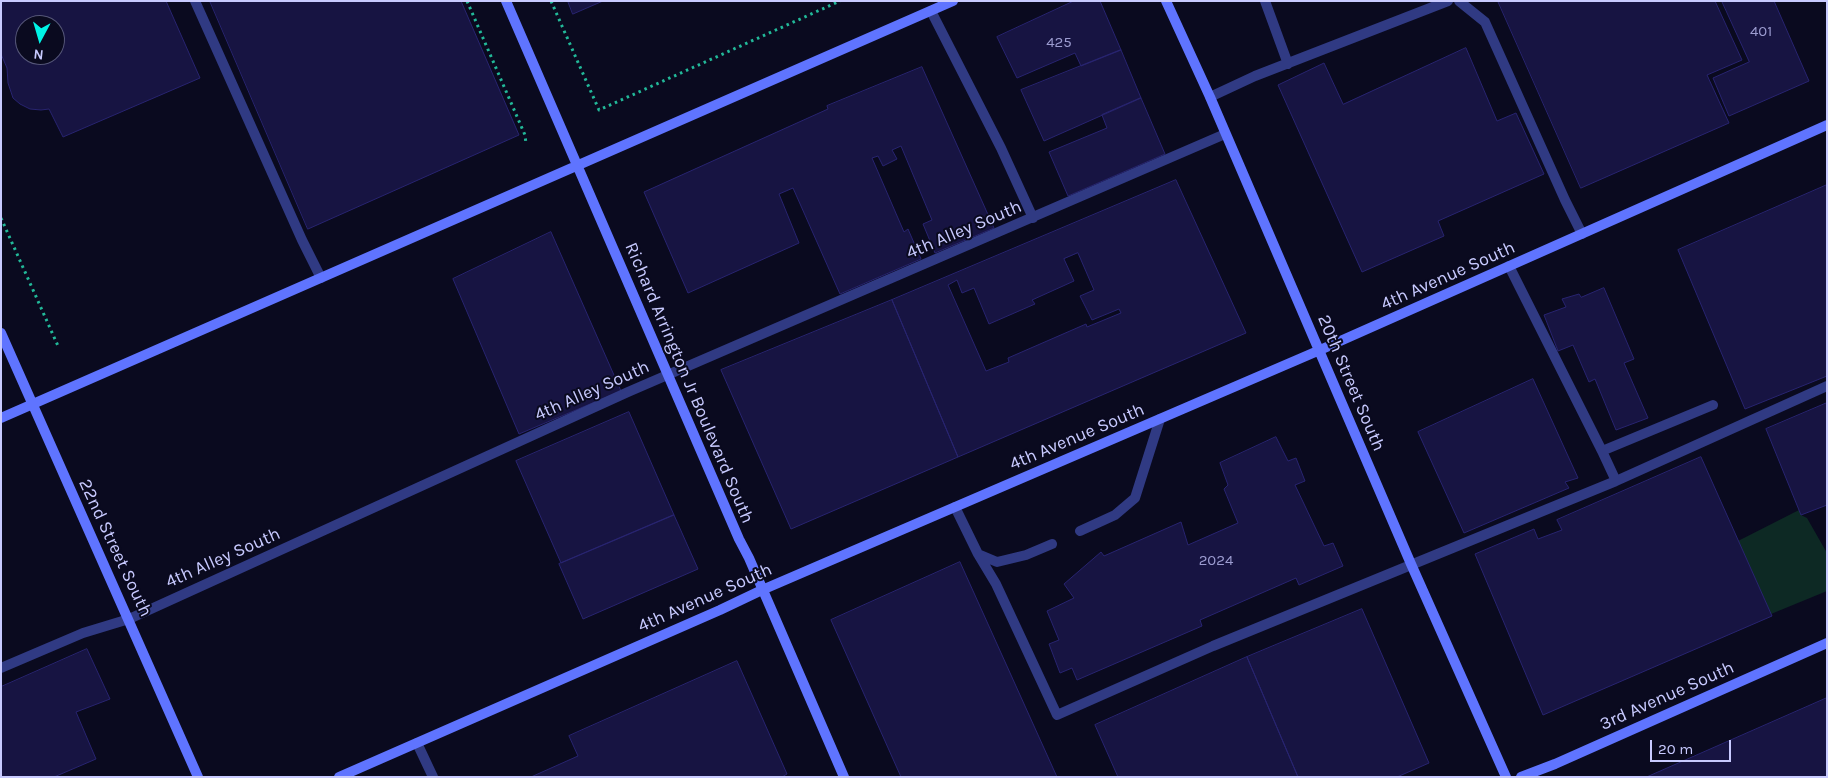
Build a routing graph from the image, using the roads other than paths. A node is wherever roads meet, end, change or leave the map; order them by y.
1 (195, 1) edge
2 (506, 1) edge
3 (953, 1) edge
4 (1166, 1) edge
5 (1265, 1) edge
6 (1448, 1) edge
7 (1459, 1) edge
8 (931, 11) junction
9 (1288, 64) junction
10 (1210, 97) junction
11 (1827, 125) edge
12 (1225, 134) junction
13 (577, 166) junction
14 (1033, 218) junction
15 (1582, 234) junction
16 (1509, 266) junction
17 (321, 278) junction
18 (1, 333) edge
19 (1320, 350) junction
20 (668, 375) junction
21 (1827, 386) edge
22 (32, 404) junction
23 (1713, 405) dead end
24 (1, 418) edge
25 (1160, 419) junction
26 (1602, 451) junction
27 (1616, 481) junction
28 (955, 507) junction
29 (1080, 531) dead end
30 (1052, 544) dead end
31 (978, 554) junction
32 (1411, 564) junction
33 (762, 590) junction
34 (130, 619) junction
35 (1827, 644) edge
36 (1, 668) edge
37 (417, 742) junction
38 (198, 777) edge
39 (339, 777) edge
40 (433, 777) edge
41 (844, 777) edge
42 (1506, 777) edge
43 (1520, 777) edge

1 - 17 lane
2 - 13 street, Richard Arrington Jr Boulevard South
3 - 8 street
4 - 10 street, 20th Street South
5 - 9 lane
6 - 9 lane
7 - 15 lane
8 - 13 street
8 - 14 lane
9 - 10 lane
10 - 12 street, 20th Street South
11 - 15 street, 4th Avenue South
12 - 14 lane, 4th Alley South
12 - 19 street, 20th Street South
13 - 17 street
13 - 20 street, Richard Arrington Jr Boulevard South
14 - 20 lane, 4th Alley South
15 - 16 street, 4th Avenue South
16 - 19 street, 4th Avenue South
16 - 26 lane
17 - 22 street
18 - 22 street, 22nd Street South
19 - 25 street, 4th Avenue South
19 - 32 street, 20th Street South
20 - 33 street, Richard Arrington Jr Boulevard South
20 - 34 lane, 4th Alley South
21 - 27 lane
22 - 24 street
22 - 34 street, 22nd Street South
23 - 26 lane
25 - 28 street, 4th Avenue South
25 - 29 lane
26 - 27 lane
27 - 32 lane
28 - 31 lane
28 - 33 street, 4th Avenue South
30 - 31 lane
31 - 32 lane
32 - 42 street, 20th Street South
33 - 37 street, 4th Avenue South
33 - 41 street, Richard Arrington Jr Boulevard South
34 - 36 lane, 4th Alley South
34 - 38 street, 22nd Street South
35 - 43 street, 3rd Avenue South
37 - 39 street, 4th Avenue South
37 - 40 lane

